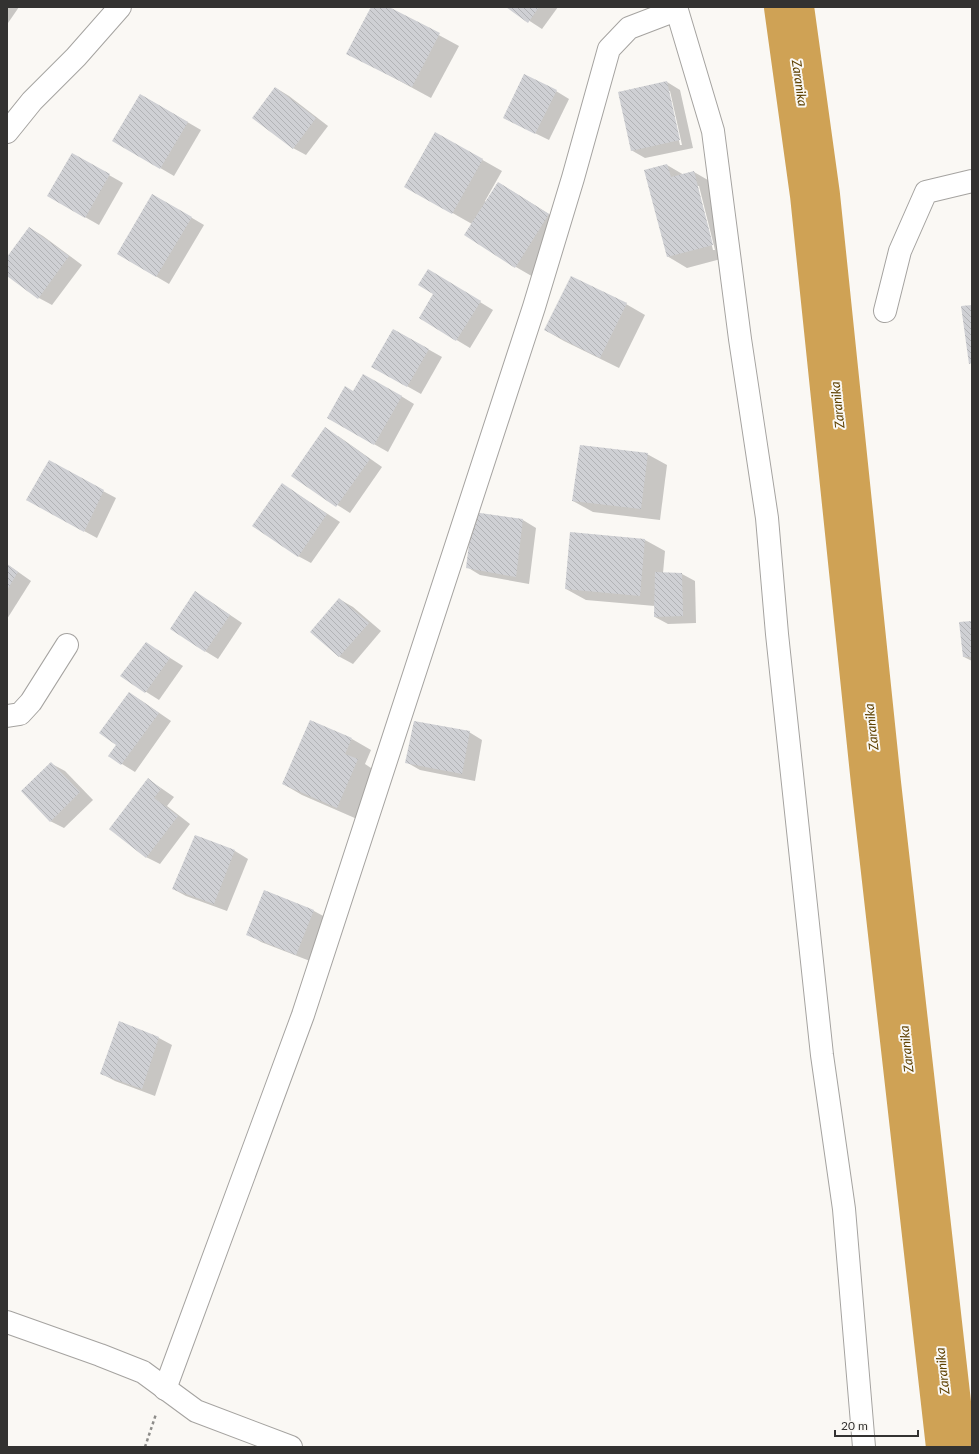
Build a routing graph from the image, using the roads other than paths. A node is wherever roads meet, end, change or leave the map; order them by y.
1 (120, 7) edge
2 (676, 9) edge
3 (7, 132) edge
4 (972, 181) edge
5 (885, 311) dead end
6 (66, 646) dead end
7 (7, 716) edge
8 (7, 1322) edge
9 (164, 1389) junction
10 (291, 1447) edge
11 (864, 1447) edge

1 - 3 street
2 - 9 street
2 - 11 street
4 - 5 street
6 - 7 street
8 - 9 street
9 - 10 street

